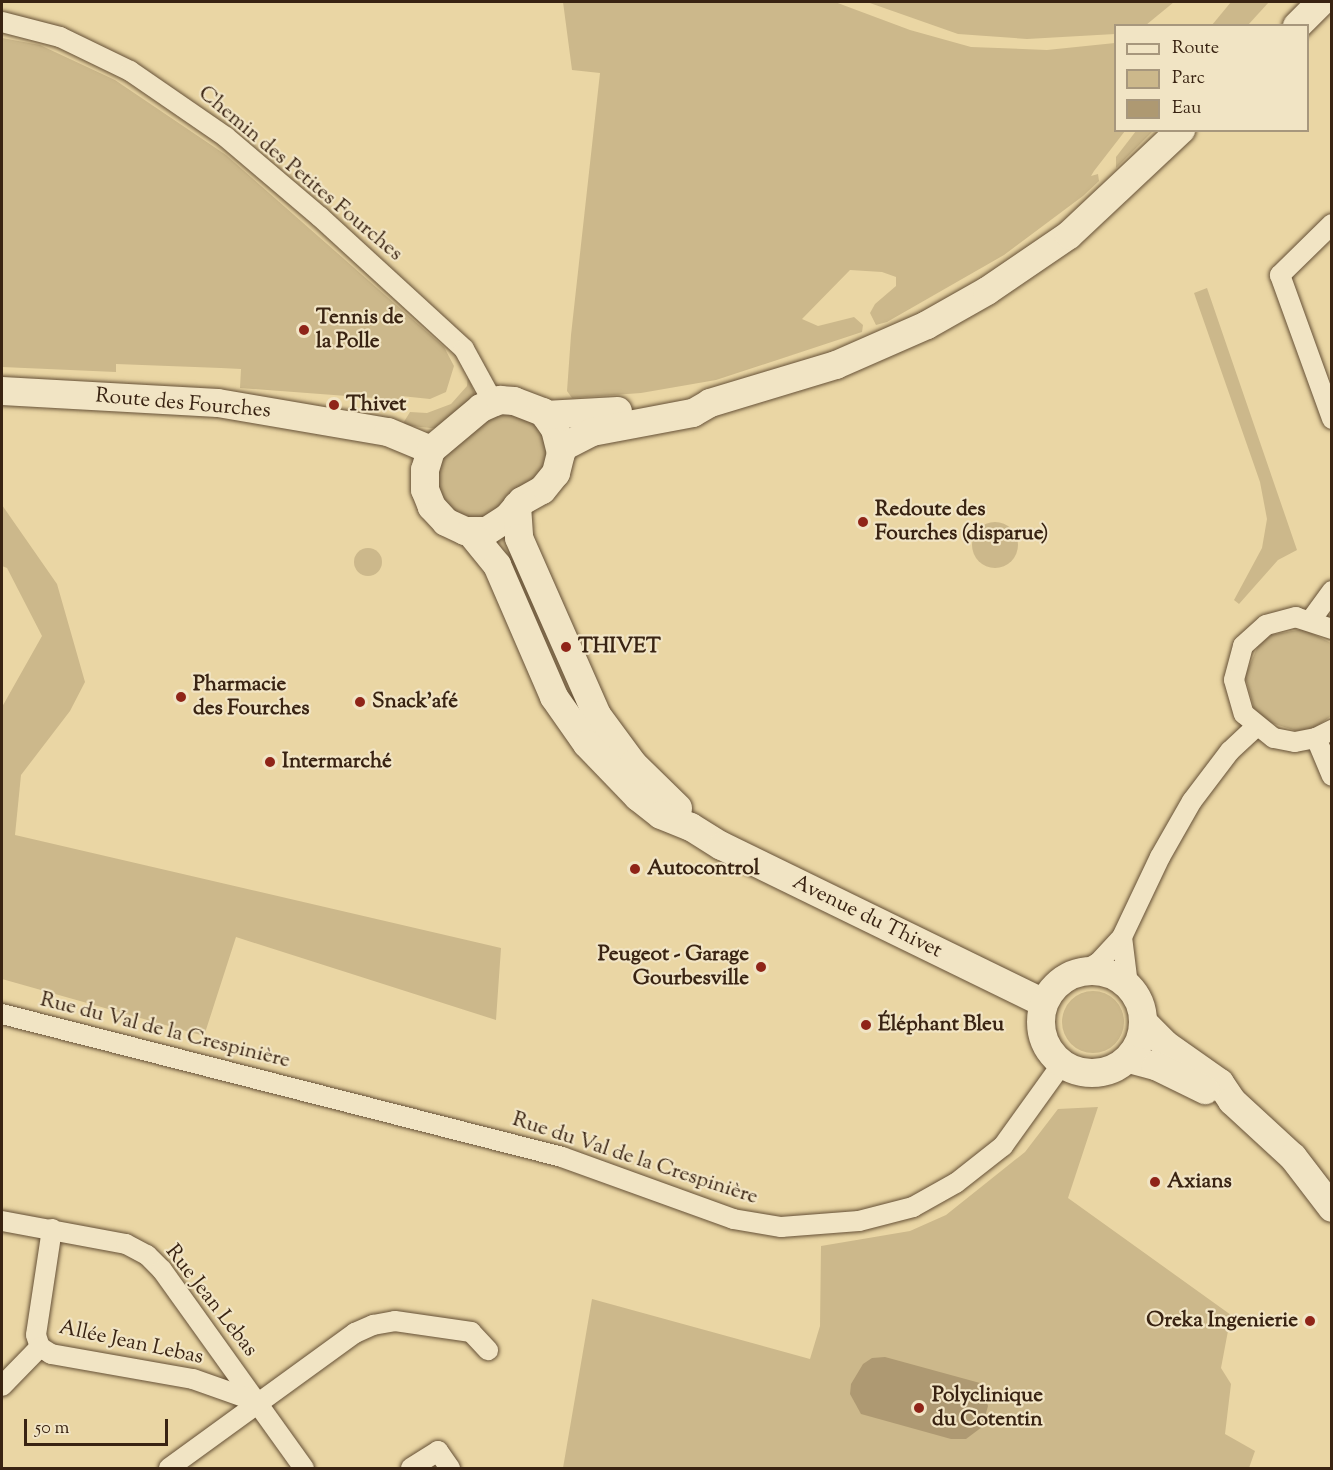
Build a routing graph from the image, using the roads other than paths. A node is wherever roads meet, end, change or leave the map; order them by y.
1 (1297, 2) edge
2 (1321, 2) edge
3 (2, 22) edge
4 (1276, 24) edge
5 (1299, 24) edge
6 (1179, 132) edge
7 (1332, 224) edge
8 (2, 390) edge
9 (493, 402) junction
10 (710, 403) junction
11 (545, 415) junction
12 (1332, 419) edge
13 (561, 448) junction
14 (431, 450) junction
15 (517, 506) junction
16 (470, 532) junction
17 (1332, 591) edge
18 (1311, 620) junction
19 (1332, 629) edge
20 (1256, 727) junction
21 (1324, 734) edge
22 (1332, 776) edge
23 (692, 827) junction
24 (1122, 937) junction
25 (1084, 971) junction
26 (1128, 985) junction
27 (1044, 1003) junction
28 (2, 1014) edge
29 (1144, 1023) junction
30 (1129, 1059) junction
31 (1062, 1064) junction
32 (1232, 1101) junction
33 (1332, 1208) edge
34 (2, 1221) edge
35 (52, 1229) junction
36 (40, 1347) junction
37 (488, 1350) dead end
38 (2, 1386) edge
39 (258, 1402) junction
40 (169, 1468) edge
41 (304, 1468) edge
42 (411, 1468) edge
43 (450, 1468) edge

1 - 4 main road
2 - 5 main road
3 - 9 street, Chemin des Petites Fourches
6 - 10 main road
7 - 12 street
8 - 14 main road, Route des Fourches
9 - 11 main road
9 - 14 main road
10 - 11 main road
10 - 13 main road
11 - 13 main road
13 - 15 main road
14 - 16 main road
15 - 16 main road
15 - 23 main road, Avenue du Thivet
16 - 23 main road, Avenue du Thivet
17 - 18 street
18 - 19 street
18 - 20 street
20 - 21 street
20 - 24 street
21 - 22 street
23 - 27 main road, Avenue du Thivet
24 - 25 street
24 - 26 street
25 - 26 main road
25 - 27 main road
26 - 29 main road
27 - 31 main road
28 - 31 street, Rue du Val de la Crespinière
29 - 30 main road
29 - 32 main road
30 - 31 main road
30 - 32 main road
32 - 33 main road
34 - 35 street, Rue Jean Lebas
35 - 36 street, Allée Jean Lebas
35 - 39 street, Rue Jean Lebas
36 - 38 street
36 - 39 street, Allée Jean Lebas
37 - 39 street
39 - 40 street
39 - 41 street, Rue Jean Lebas
42 - 43 street

